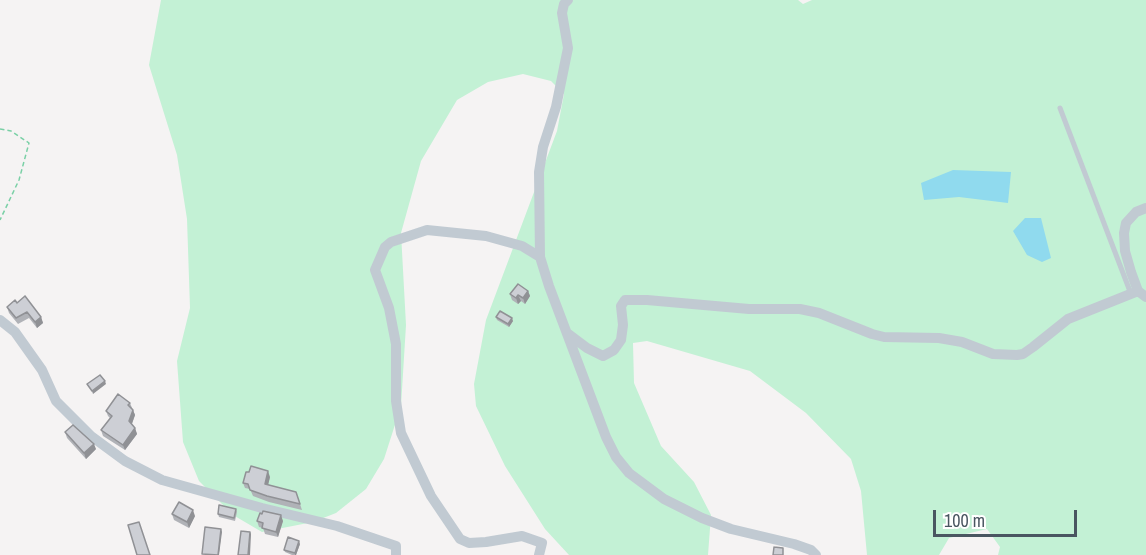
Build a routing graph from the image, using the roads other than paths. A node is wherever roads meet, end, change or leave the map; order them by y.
1 (568, 0) edge
2 (1060, 108) dead end
3 (1146, 208) edge
4 (540, 257) junction
5 (1138, 294) edge
6 (0, 321) edge
7 (567, 333) junction
8 (396, 555) edge
9 (539, 555) edge
10 (816, 555) edge

1 - 4 street
2 - 5 lane
3 - 5 street
4 - 7 street
4 - 9 street
5 - 7 street
6 - 8 street
7 - 10 street

